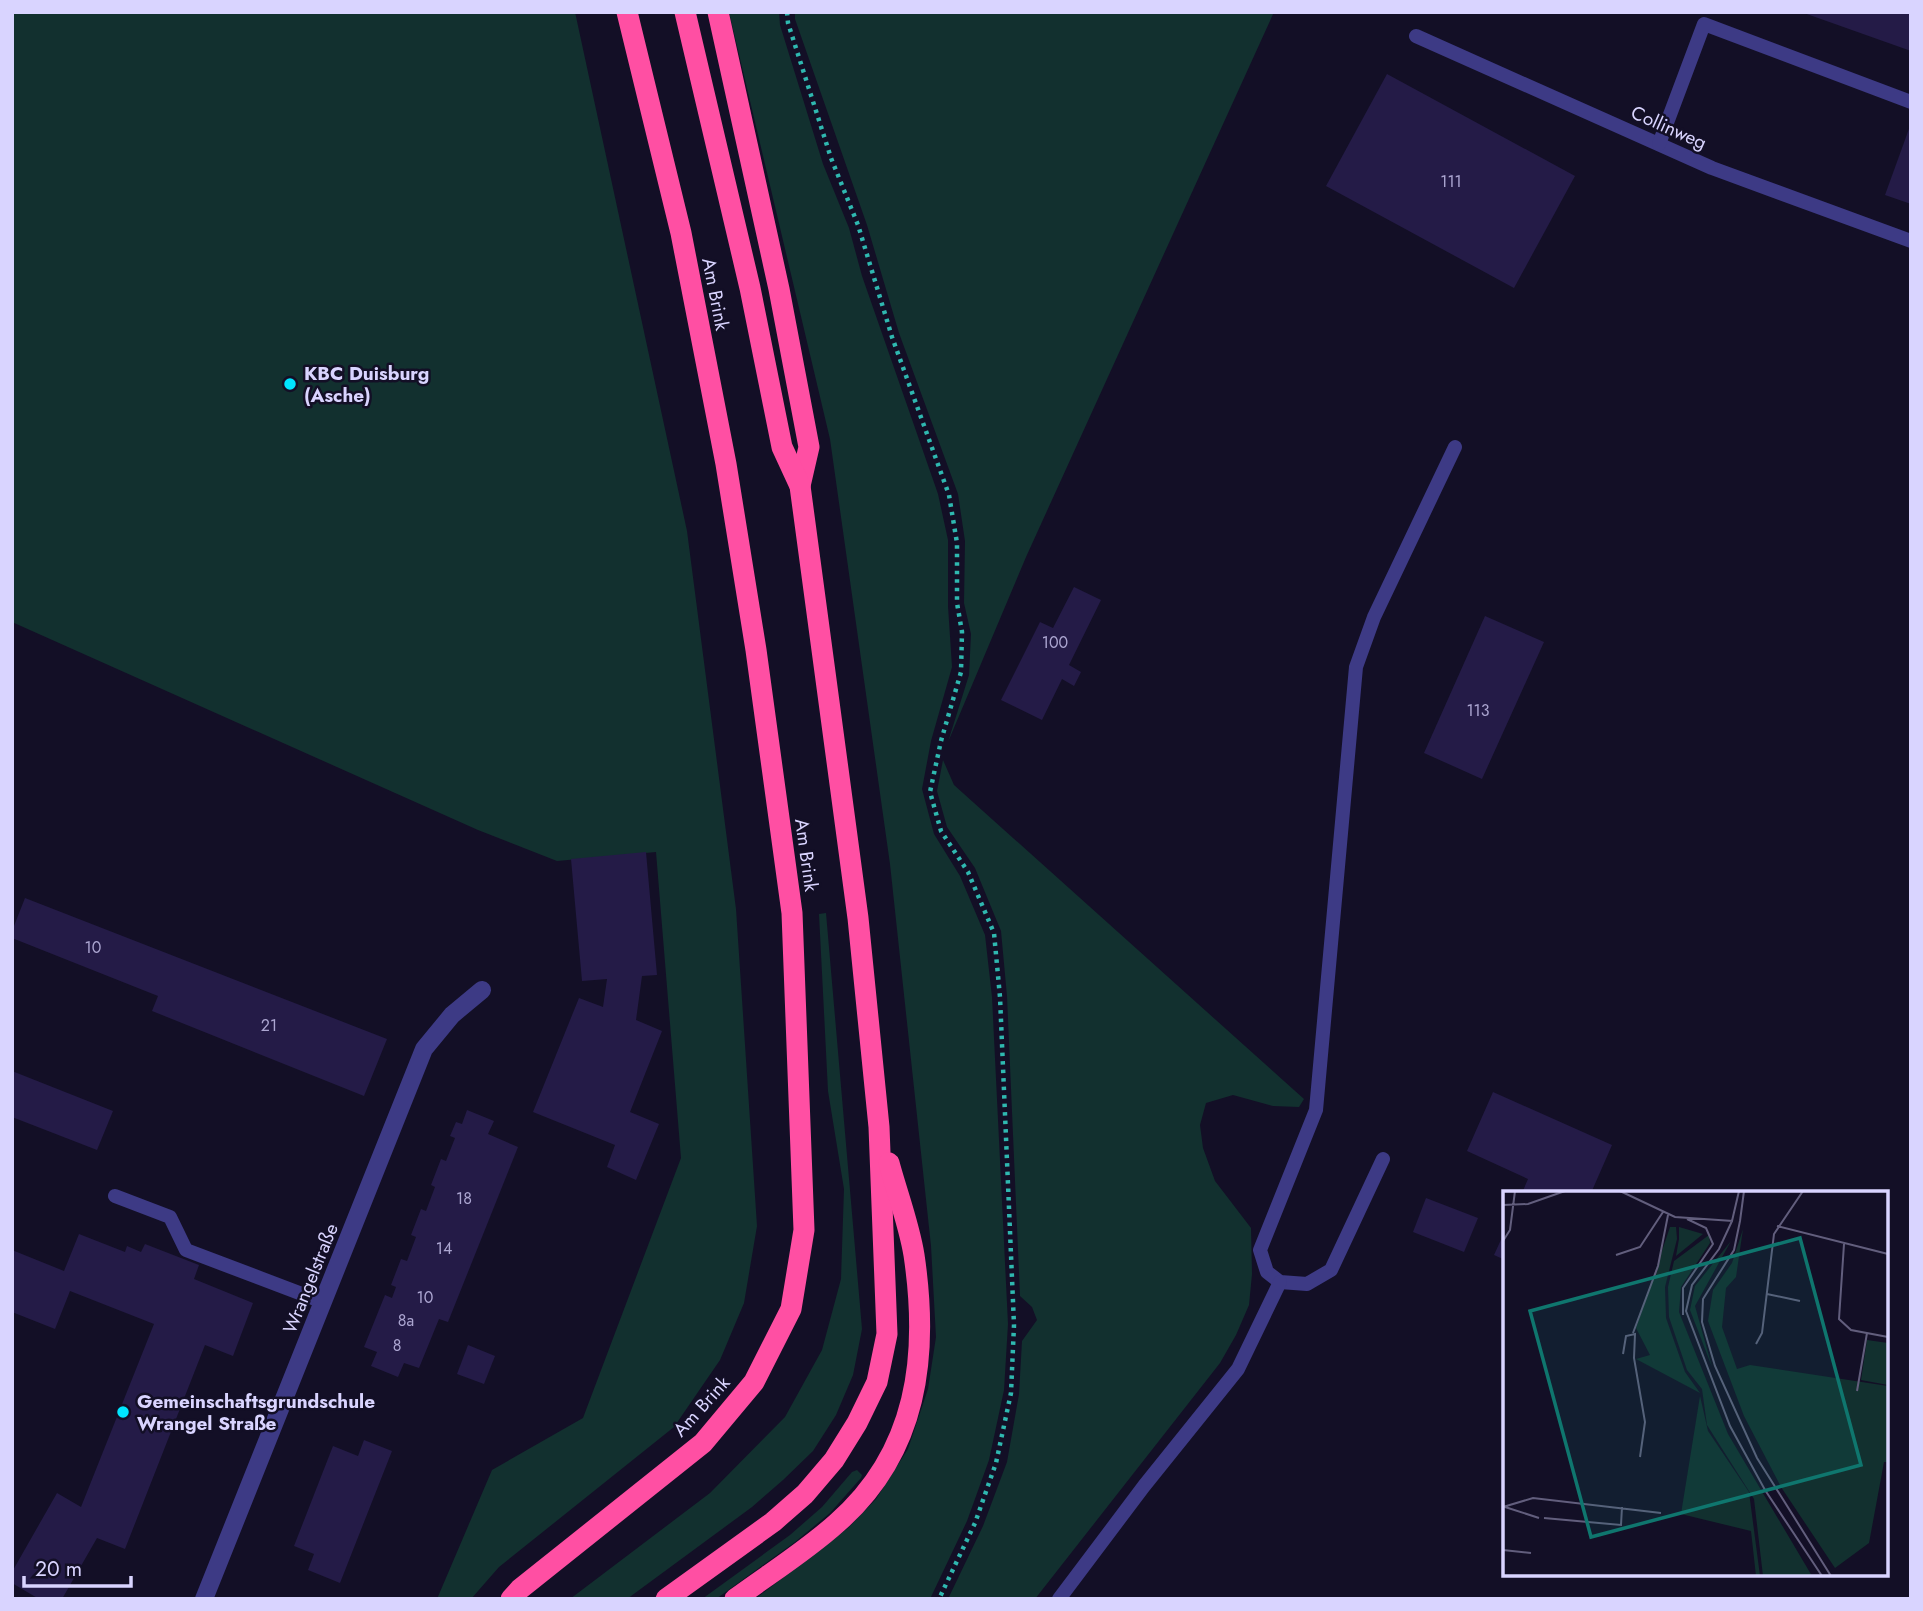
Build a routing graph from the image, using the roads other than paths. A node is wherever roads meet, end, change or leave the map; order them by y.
1 (627, 12) edge
2 (685, 12) edge
3 (718, 12) edge
4 (1416, 36) dead end
5 (1911, 102) edge
6 (1659, 144) junction
7 (1911, 241) edge
8 (1455, 447) dead end
9 (800, 486) junction
10 (482, 990) dead end
11 (879, 1127) junction
12 (1383, 1159) dead end
13 (115, 1196) dead end
14 (1280, 1282) junction
15 (323, 1302) junction
16 (204, 1599) edge
17 (511, 1599) edge
18 (666, 1599) edge
19 (735, 1599) edge
20 (1059, 1599) edge

1 - 17 highway, Am Brink
2 - 9 highway, Am Brink
3 - 9 highway
4 - 6 lane, Collinweg
5 - 6 lane
6 - 7 lane, Collinweg
8 - 14 lane
9 - 11 highway, Am Brink
10 - 15 street, Wrangelstraße
11 - 18 highway, Am Brink
11 - 19 highway
12 - 14 lane
13 - 15 lane
14 - 20 lane
15 - 16 street, Wrangelstraße

